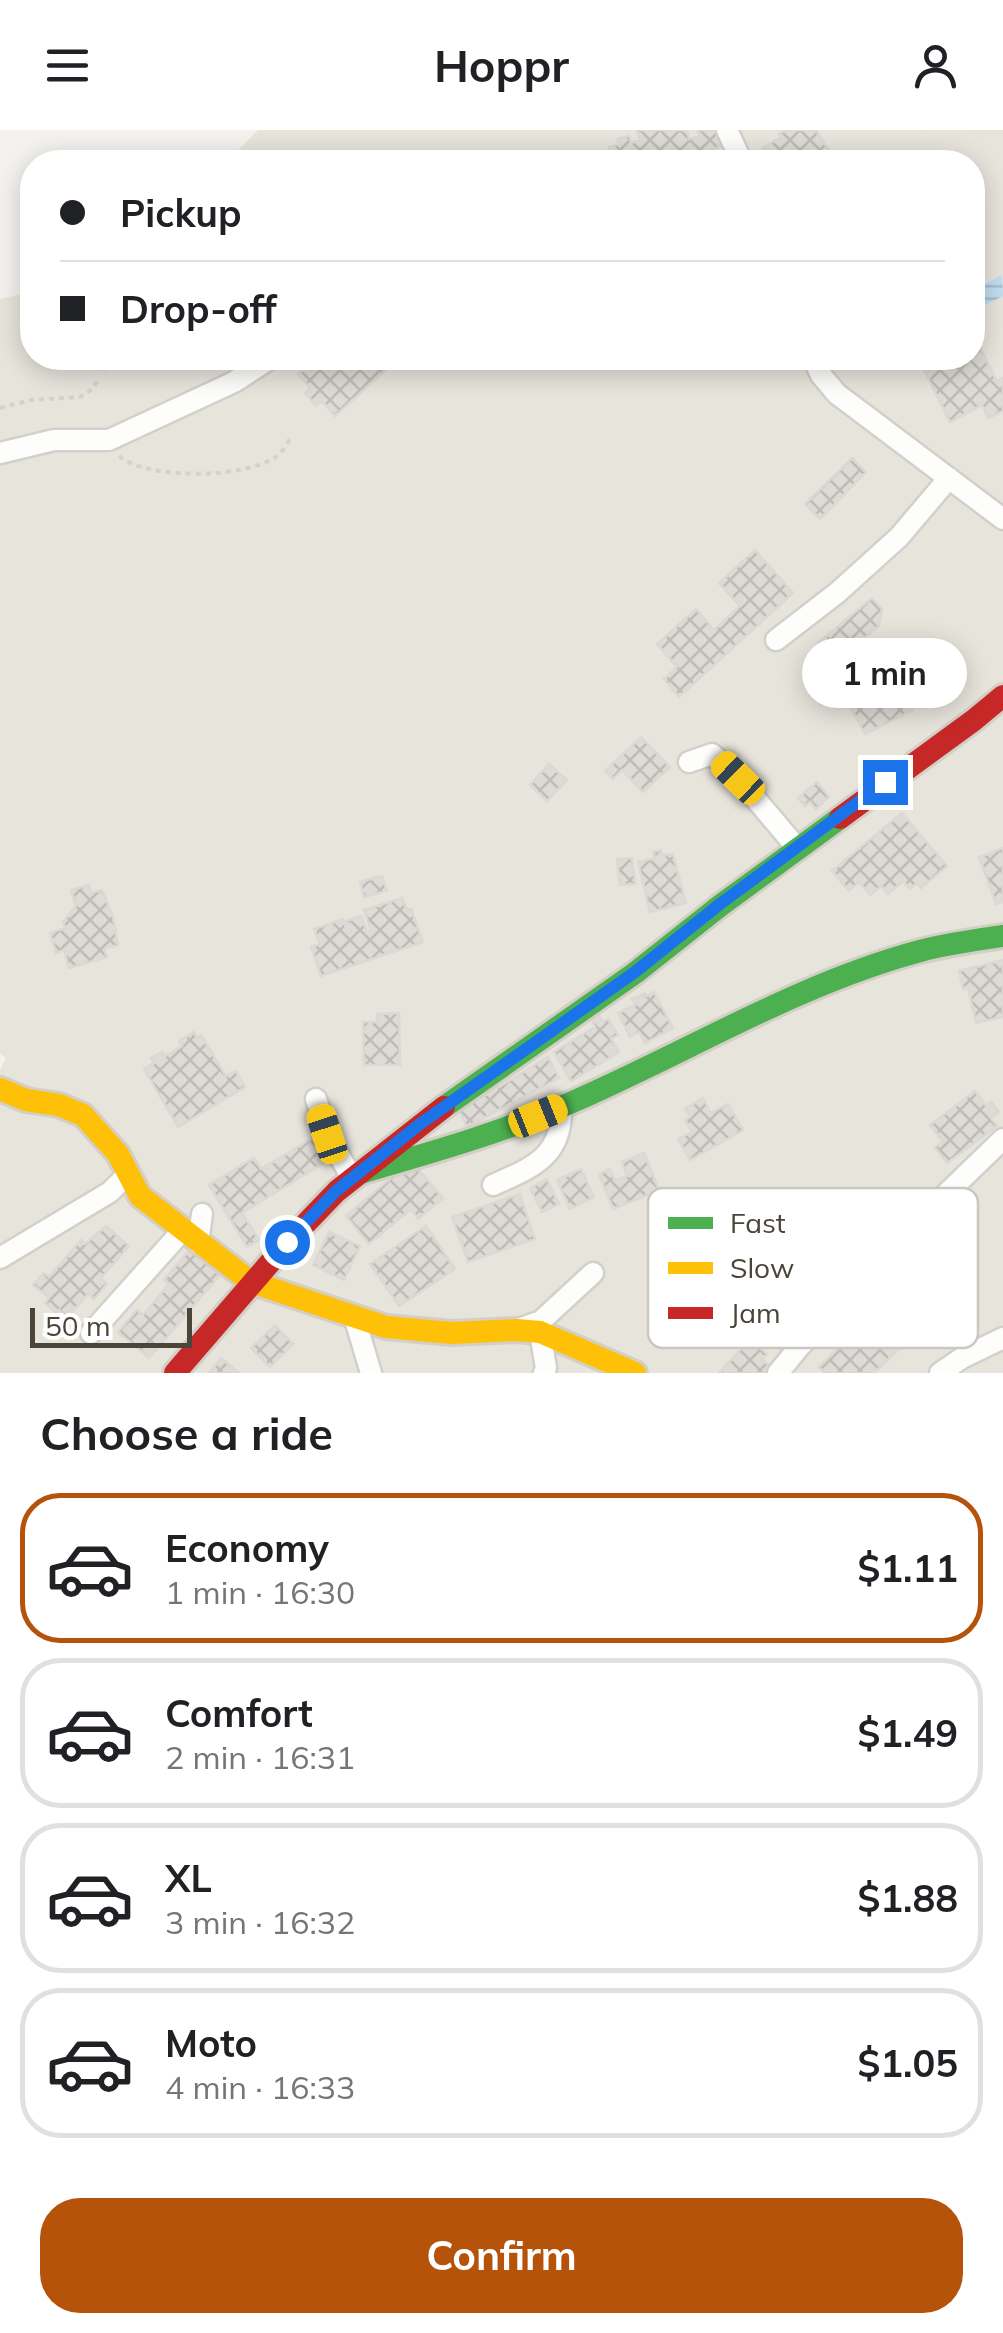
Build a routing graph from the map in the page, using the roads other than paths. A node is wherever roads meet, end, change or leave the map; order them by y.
1 (252, 370) edge
2 (818, 370) edge
3 (0, 452) edge
4 (948, 478) junction
5 (1003, 519) edge
6 (776, 640) dead end
7 (1003, 696) edge
8 (690, 762) dead end
9 (798, 849) junction
10 (1003, 936) edge
11 (0, 1089) edge
12 (316, 1100) dead end
13 (560, 1107) junction
14 (1003, 1139) edge
15 (127, 1175) junction
16 (356, 1176) junction
17 (492, 1186) dead end
18 (952, 1188) edge
19 (202, 1214) dead end
20 (190, 1237) junction
21 (0, 1258) edge
22 (593, 1274) dead end
23 (251, 1282) junction
24 (354, 1316) junction
25 (528, 1331) junction
26 (91, 1332) dead end
27 (1003, 1338) edge
28 (798, 1348) edge
29 (604, 1368) edge
30 (175, 1373) edge
31 (372, 1373) edge
32 (544, 1373) edge
33 (635, 1373) edge
34 (778, 1373) edge
35 (940, 1373) edge

1 - 3 street
2 - 4 street
4 - 5 street
4 - 6 street
7 - 9 street
8 - 9 street
9 - 16 street
10 - 13 street
11 - 15 street
12 - 16 street
13 - 16 street
13 - 17 street
14 - 18 street
15 - 20 street
15 - 21 street
16 - 23 street
19 - 20 street
20 - 23 street
20 - 26 street
22 - 25 street
23 - 24 street
23 - 30 street
24 - 25 street
24 - 31 street
25 - 29 street
25 - 32 street
27 - 35 street
28 - 34 street
29 - 33 street

